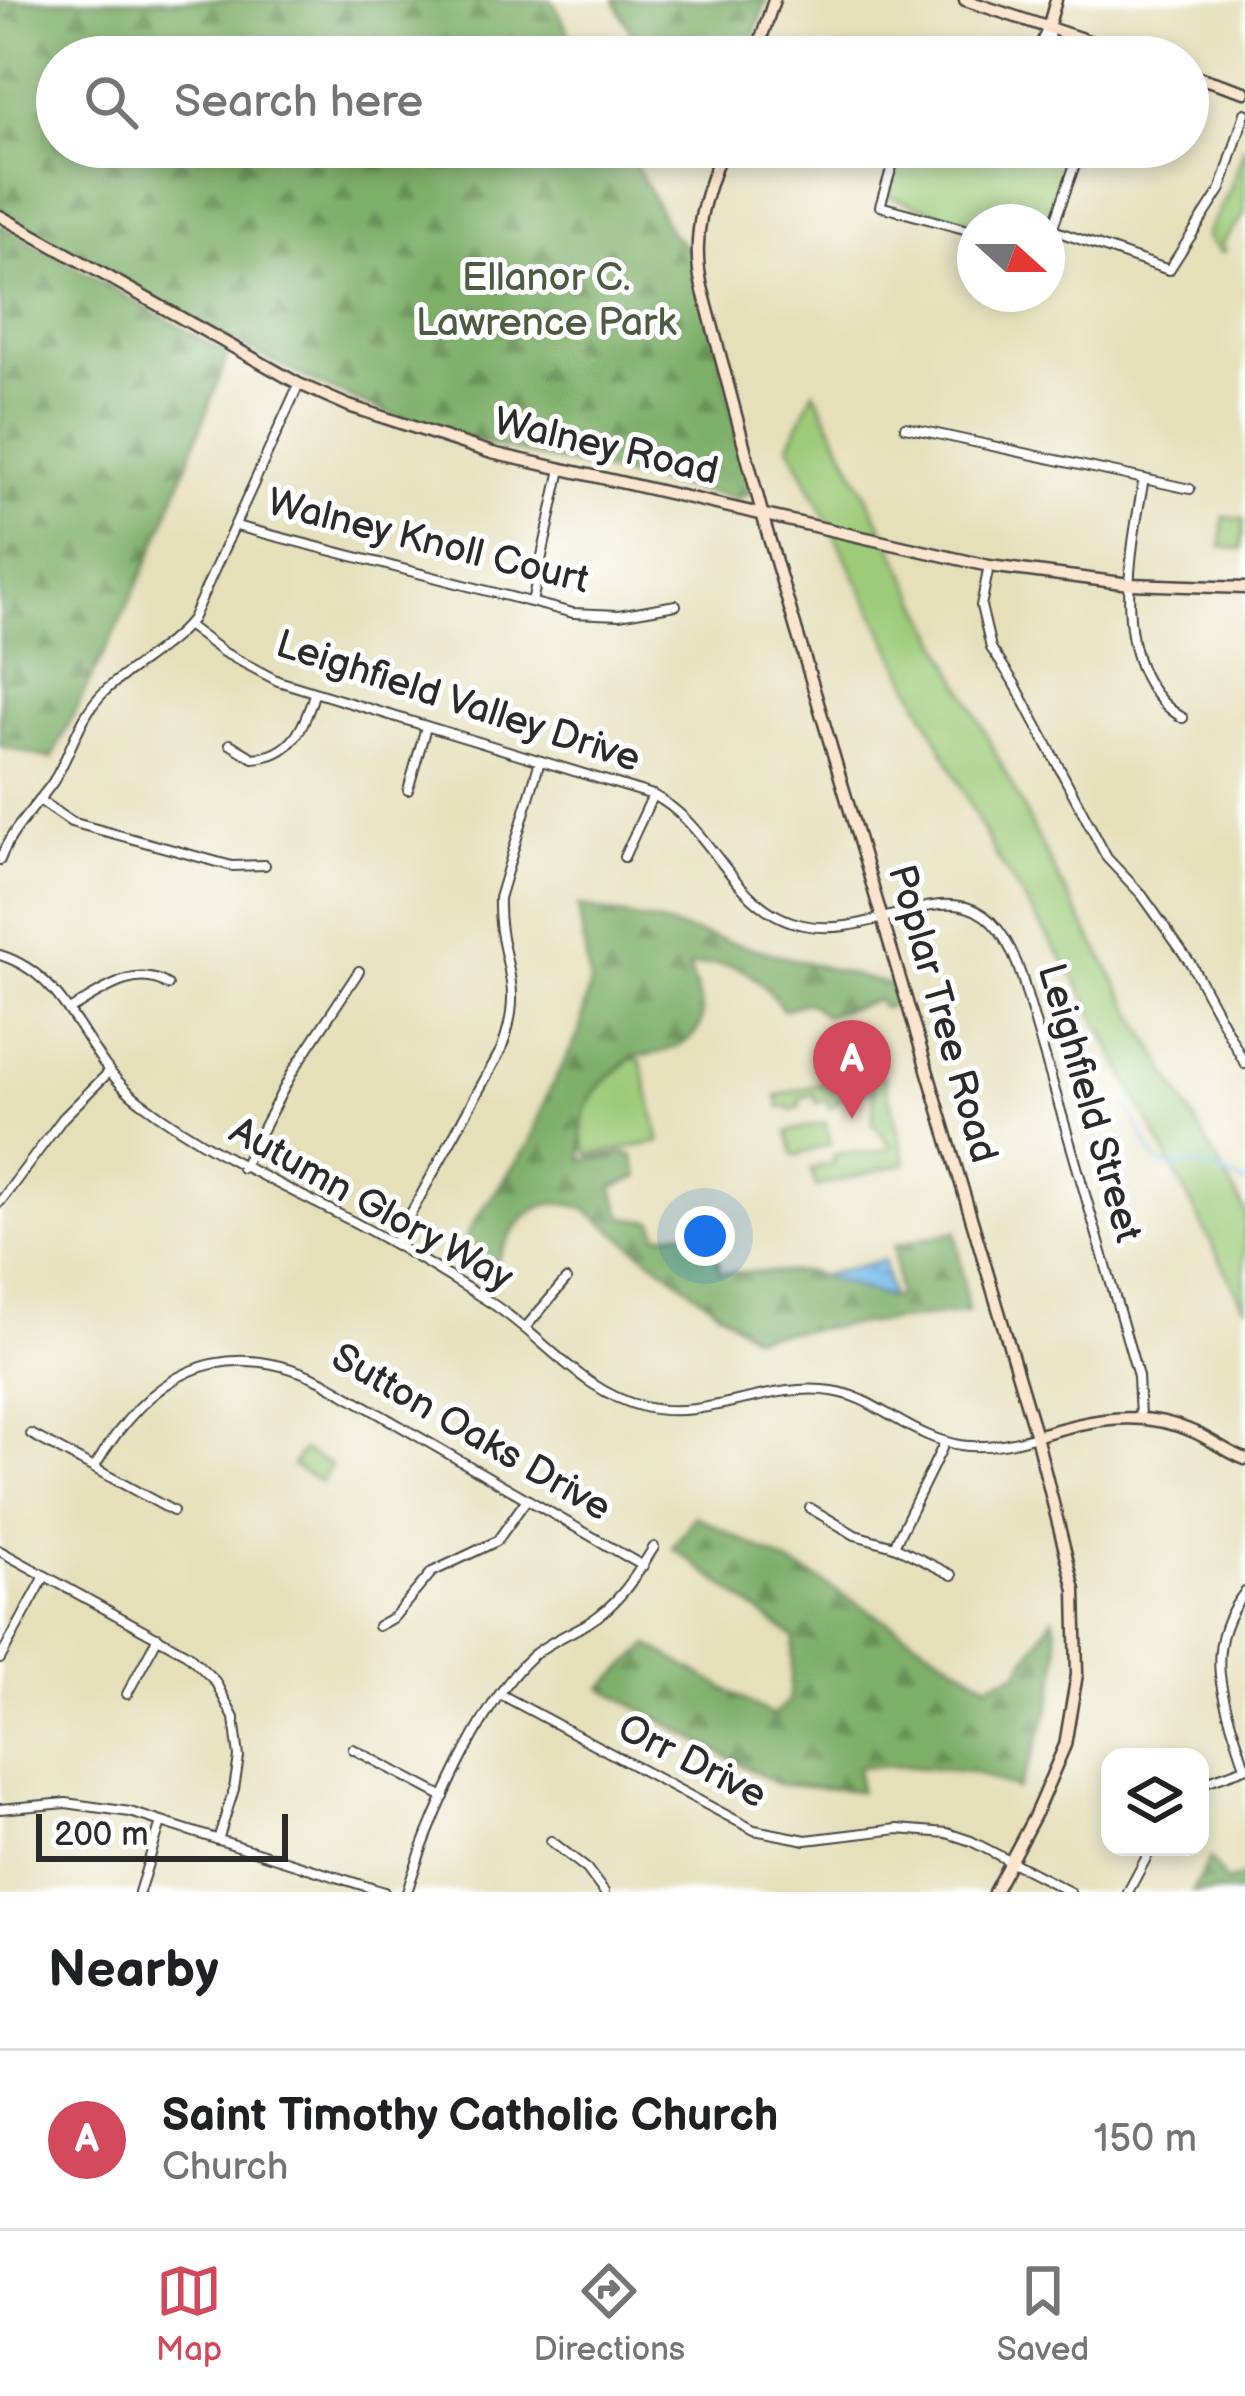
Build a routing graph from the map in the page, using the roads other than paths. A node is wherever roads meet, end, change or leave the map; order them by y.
1 (774, 0) edge
2 (964, 0) edge
3 (1056, 0) edge
4 (1048, 28) junction
5 (761, 36) edge
6 (1044, 36) edge
7 (1049, 36) edge
8 (1073, 36) edge
9 (1209, 81) edge
10 (1245, 92) edge
11 (1245, 113) edge
12 (716, 168) edge
13 (892, 168) edge
14 (1074, 168) edge
15 (1062, 204) edge
16 (0, 217) edge
17 (957, 227) edge
18 (1065, 234) edge
19 (299, 384) junction
20 (904, 428) dead end
21 (561, 469) junction
22 (1144, 479) junction
23 (1190, 489) dead end
24 (762, 514) junction
25 (236, 526) junction
26 (989, 566) junction
27 (1130, 584) junction
28 (1245, 588) edge
29 (532, 602) junction
30 (676, 605) dead end
31 (188, 625) junction
32 (314, 694) junction
33 (1183, 718) dead end
34 (427, 727) junction
35 (230, 744) dead end
36 (540, 761) junction
37 (408, 790) dead end
38 (653, 795) junction
39 (39, 800) junction
40 (624, 857) dead end
41 (0, 860) edge
42 (265, 866) dead end
43 (884, 916) junction
44 (0, 955) edge
45 (359, 970) dead end
46 (168, 986) dead end
47 (71, 1009) junction
48 (1242, 1052) edge
49 (1245, 1064) edge
50 (108, 1073) junction
51 (242, 1168) junction
52 (0, 1202) edge
53 (394, 1244) junction
54 (566, 1280) dead end
55 (525, 1328) junction
56 (1139, 1417) junction
57 (31, 1434) dead end
58 (1036, 1436) junction
59 (944, 1444) junction
60 (1245, 1460) edge
61 (94, 1468) junction
62 (527, 1499) junction
63 (810, 1508) dead end
64 (173, 1511) dead end
65 (894, 1546) junction
66 (654, 1547) dead end
67 (0, 1552) edge
68 (643, 1566) junction
69 (952, 1575) dead end
70 (45, 1576) junction
71 (1245, 1592) edge
72 (378, 1626) dead end
73 (158, 1637) junction
74 (0, 1659) edge
75 (127, 1694) dead end
76 (500, 1694) junction
77 (353, 1748) dead end
78 (1245, 1767) edge
79 (1209, 1781) edge
80 (444, 1797) junction
81 (0, 1809) edge
82 (160, 1822) junction
83 (218, 1840) junction
84 (551, 1840) dead end
85 (1147, 1856) edge
86 (1011, 1862) junction
87 (140, 1892) edge
88 (385, 1892) edge
89 (407, 1892) edge
90 (604, 1892) edge
91 (994, 1892) edge
92 (1070, 1892) edge
93 (1128, 1892) edge

1 - 5 main road
2 - 4 main road
3 - 4 main road
4 - 6 street
4 - 7 street
4 - 8 main road
9 - 10 main road
11 - 18 street
12 - 24 main road, Poplar Tree Road
13 - 17 street
14 - 15 street
16 - 19 main road, Walney Road
19 - 21 main road, Walney Road
19 - 25 street
20 - 22 street
21 - 24 main road, Walney Road
21 - 29 street
22 - 23 street
22 - 27 street
24 - 26 main road, Walney Road
24 - 43 main road, Poplar Tree Road
25 - 29 street, Walney Knoll Court
25 - 31 street
26 - 27 main road, Walney Road
26 - 48 street
27 - 28 main road, Walney Road
27 - 33 street
29 - 30 street, Walney Knoll Court
31 - 32 street, Leighfield Valley Drive
31 - 39 street
32 - 34 street, Leighfield Valley Drive
32 - 35 street
34 - 36 street, Leighfield Valley Drive
34 - 37 street
36 - 38 street, Leighfield Valley Drive
36 - 53 street
38 - 40 street
38 - 43 street, Leighfield Valley Drive
39 - 41 street
39 - 42 street
43 - 56 street, Leighfield Street
43 - 58 main road, Poplar Tree Road
44 - 47 street, Autumn Glory Way
45 - 51 street
46 - 47 street
47 - 50 street, Autumn Glory Way
48 - 49 street
50 - 51 street, Autumn Glory Way
50 - 52 street
51 - 53 street, Autumn Glory Way
53 - 55 street, Autumn Glory Way
54 - 55 street
55 - 59 street, Autumn Glory Way
56 - 58 main road
56 - 60 main road
57 - 61 street
58 - 59 street, Autumn Glory Way
58 - 86 main road, Poplar Tree Road
59 - 65 street
61 - 62 street, Sutton Oaks Drive
61 - 64 street
62 - 68 street, Sutton Oaks Drive
62 - 72 street
63 - 65 street
65 - 69 street
66 - 68 street
67 - 70 street
68 - 76 street
70 - 73 street
70 - 74 street
71 - 78 street
73 - 75 street
73 - 83 street
76 - 80 street
76 - 86 street, Orr Drive
77 - 80 street
78 - 79 street
80 - 89 street
81 - 82 street
82 - 83 street
82 - 87 street
83 - 88 street
84 - 90 street
85 - 93 street
86 - 91 main road, Poplar Tree Road
86 - 92 street, Orr Drive

